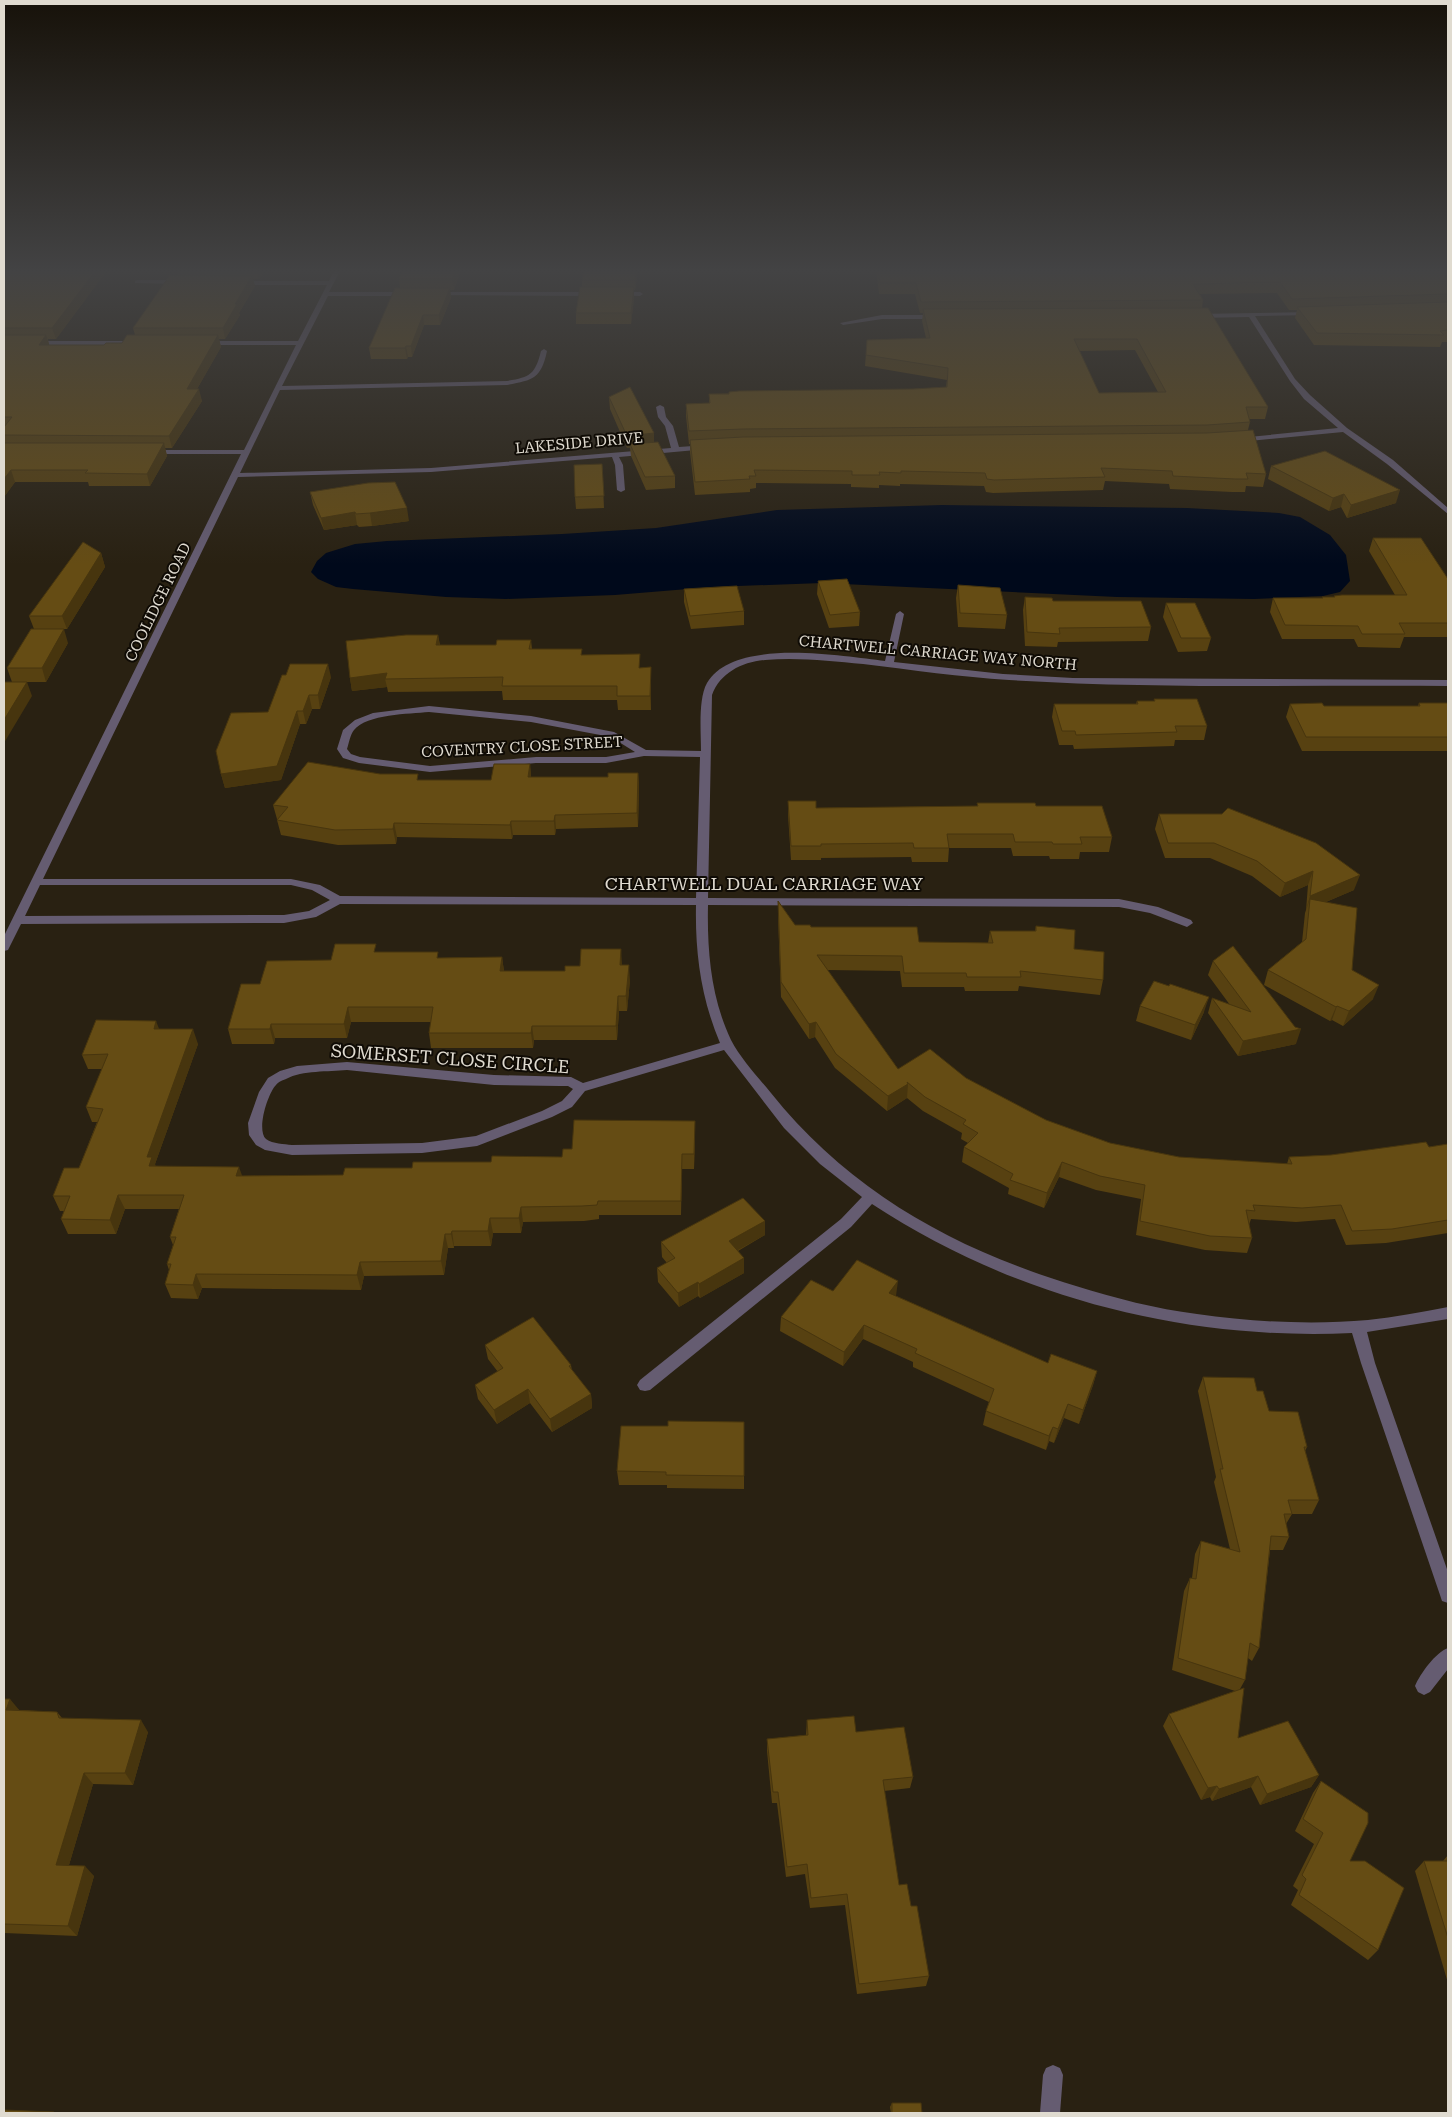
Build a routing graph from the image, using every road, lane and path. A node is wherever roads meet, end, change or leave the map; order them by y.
1 (288, 368) edge
2 (540, 368) edge
3 (1284, 368) edge
4 (278, 388) junction
5 (660, 407) dead end
6 (1344, 430) junction
7 (1232, 440) edge
8 (714, 446) edge
9 (676, 448) junction
10 (137, 452) edge
11 (247, 452) junction
12 (614, 454) junction
13 (236, 474) junction
14 (621, 490) dead end
15 (1448, 512) edge
16 (900, 614) dead end
17 (889, 664) junction
18 (1448, 682) edge
19 (644, 753) junction
20 (704, 754) junction
21 (36, 882) junction
22 (338, 900) junction
23 (702, 901) junction
24 (18, 920) junction
25 (1187, 923) dead end
26 (4, 947) edge
27 (728, 1045) junction
28 (581, 1088) junction
29 (870, 1196) junction
30 (1448, 1313) edge
31 (1358, 1327) junction
32 (645, 1385) dead end
33 (1448, 1595) edge
34 (1448, 1656) edge
35 (1424, 1686) dead end
36 (1053, 2075) dead end
37 (1050, 2113) edge

1 - 4 street, COOLIDGE ROAD
2 - 4 street
3 - 6 street
4 - 11 street, COOLIDGE ROAD
5 - 9 street
6 - 7 street
6 - 15 street
8 - 9 street, LAKESIDE DRIVE
9 - 12 street, LAKESIDE DRIVE
10 - 11 street
11 - 13 street, COOLIDGE ROAD
12 - 13 street, LAKESIDE DRIVE
12 - 14 street
13 - 21 street, COOLIDGE ROAD
16 - 17 street
17 - 18 street, CHARTWELL CARRIAGE WAY NORTH
17 - 20 street, CHARTWELL CARRIAGE WAY NORTH
19 - 19 street, COVENTRY CLOSE STREET
19 - 20 street, COVENTRY CLOSE STREET
20 - 23 street, CHARTWELL CARRIAGE WAY NORTH
21 - 22 street
21 - 24 street, COOLIDGE ROAD
22 - 23 street, CHARTWELL DUAL CARRIAGE WAY
22 - 24 street
23 - 25 street, CHARTWELL DUAL CARRIAGE WAY
23 - 27 street, CHARTWELL CARRIAGE WAY NORTH
24 - 26 street, COOLIDGE ROAD
27 - 28 street, SOMERSET CLOSE CIRCLE
27 - 29 street, CHARTWELL CARRIAGE WAY NORTH
28 - 28 street, SOMERSET CLOSE CIRCLE
29 - 31 street, CHARTWELL CARRIAGE WAY NORTH
29 - 32 street
30 - 31 street, CHARTWELL CARRIAGE WAY NORTH
31 - 33 street
34 - 35 street
36 - 37 street

